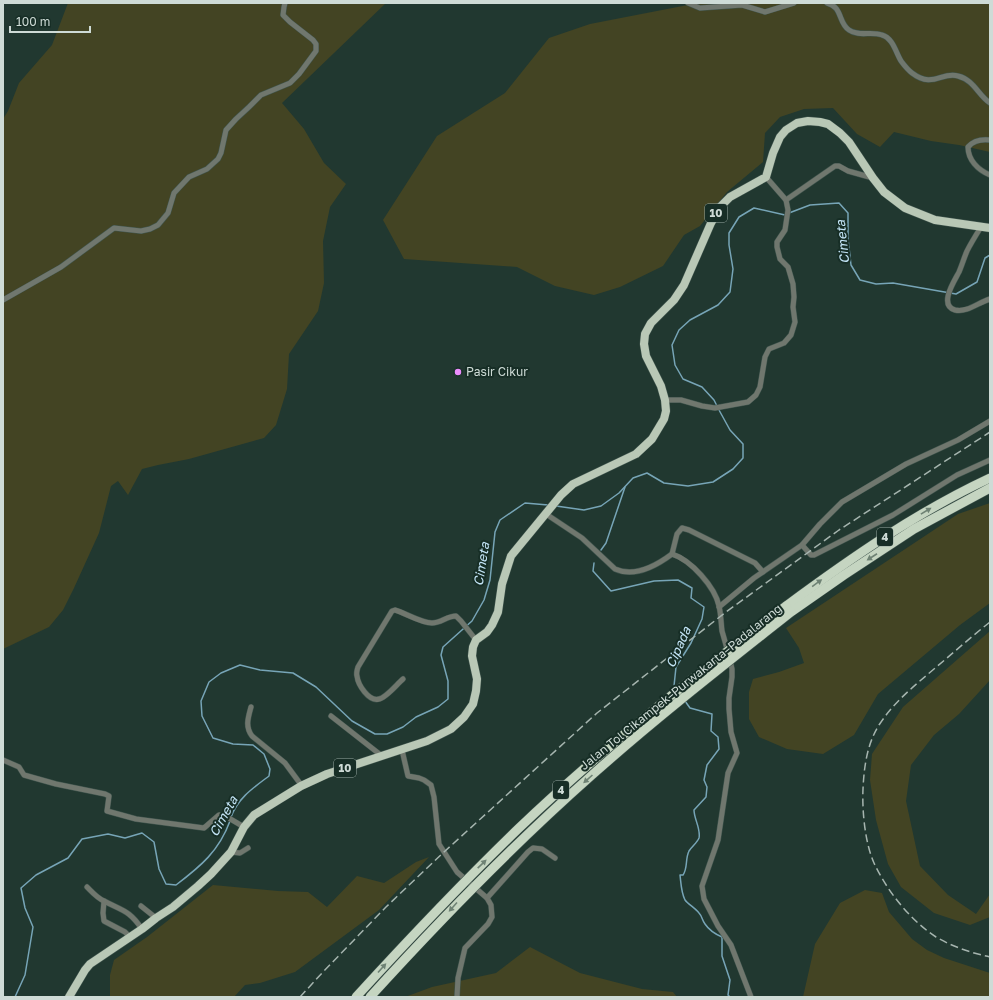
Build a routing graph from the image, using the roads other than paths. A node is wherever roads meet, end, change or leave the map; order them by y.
1 (285, 3) edge
2 (688, 3) edge
3 (794, 3) edge
4 (827, 3) edge
5 (990, 103) edge
6 (990, 140) edge
7 (990, 175) edge
8 (766, 177) junction
9 (872, 178) junction
10 (786, 200) junction
11 (981, 227) junction
12 (990, 228) edge
13 (990, 299) edge
14 (3, 300) edge
15 (665, 400) junction
16 (990, 422) edge
17 (990, 460) edge
18 (990, 478) edge
19 (990, 488) edge
20 (548, 512) junction
21 (802, 545) junction
22 (672, 554) junction
23 (763, 572) junction
24 (719, 607) junction
25 (789, 609) junction
26 (474, 637) junction
27 (403, 679) dead end
28 (251, 708) dead end
29 (331, 716) dead end
30 (402, 750) junction
31 (382, 756) junction
32 (3, 760) edge
33 (302, 786) junction
34 (244, 827) junction
35 (248, 848) dead end
36 (231, 852) junction
37 (555, 858) dead end
38 (87, 887) dead end
39 (487, 898) junction
40 (104, 901) junction
41 (141, 906) dead end
42 (156, 918) junction
43 (142, 930) junction
44 (130, 937) junction
45 (69, 997) edge
46 (356, 997) edge
47 (370, 997) edge
48 (458, 997) edge
49 (750, 997) edge

1 - 14 street
2 - 3 street
4 - 5 street
6 - 7 street
8 - 9 highway
8 - 10 street
8 - 15 highway, 10
9 - 10 street
9 - 11 highway
10 - 15 street
11 - 12 highway
11 - 13 street
15 - 20 highway, 10
16 - 21 street
17 - 21 street
25 -> 18 highway, Jalan Tol Cikampek–Purwakarta–Padalarang / 4
19 -> 25 highway, Jalan Tol Cikampek–Purwakarta–Padalarang / 4
20 - 22 street
20 - 26 highway, 10
21 - 23 street
22 - 23 street
22 - 24 street
23 - 24 street
24 - 49 street
46 -> 25 highway, Jalan Tol Cikampek–Purwakarta–Padalarang / 4, bridge
25 -> 47 highway, Jalan Tol Cikampek–Purwakarta–Padalarang / 4, bridge
26 - 27 street
26 - 30 highway, 10
28 - 33 street
29 - 31 street
30 - 31 highway, 10
30 - 39 street
31 - 33 highway, 10
32 - 34 street
33 - 34 highway, 10
34 - 36 highway, 10
35 - 36 street
36 - 42 highway, 10
37 - 39 street
38 - 40 street
39 - 48 street
40 - 43 street
40 - 44 street
41 - 42 street
42 - 43 highway, 10
43 - 44 highway, 10
44 - 45 highway, 10

